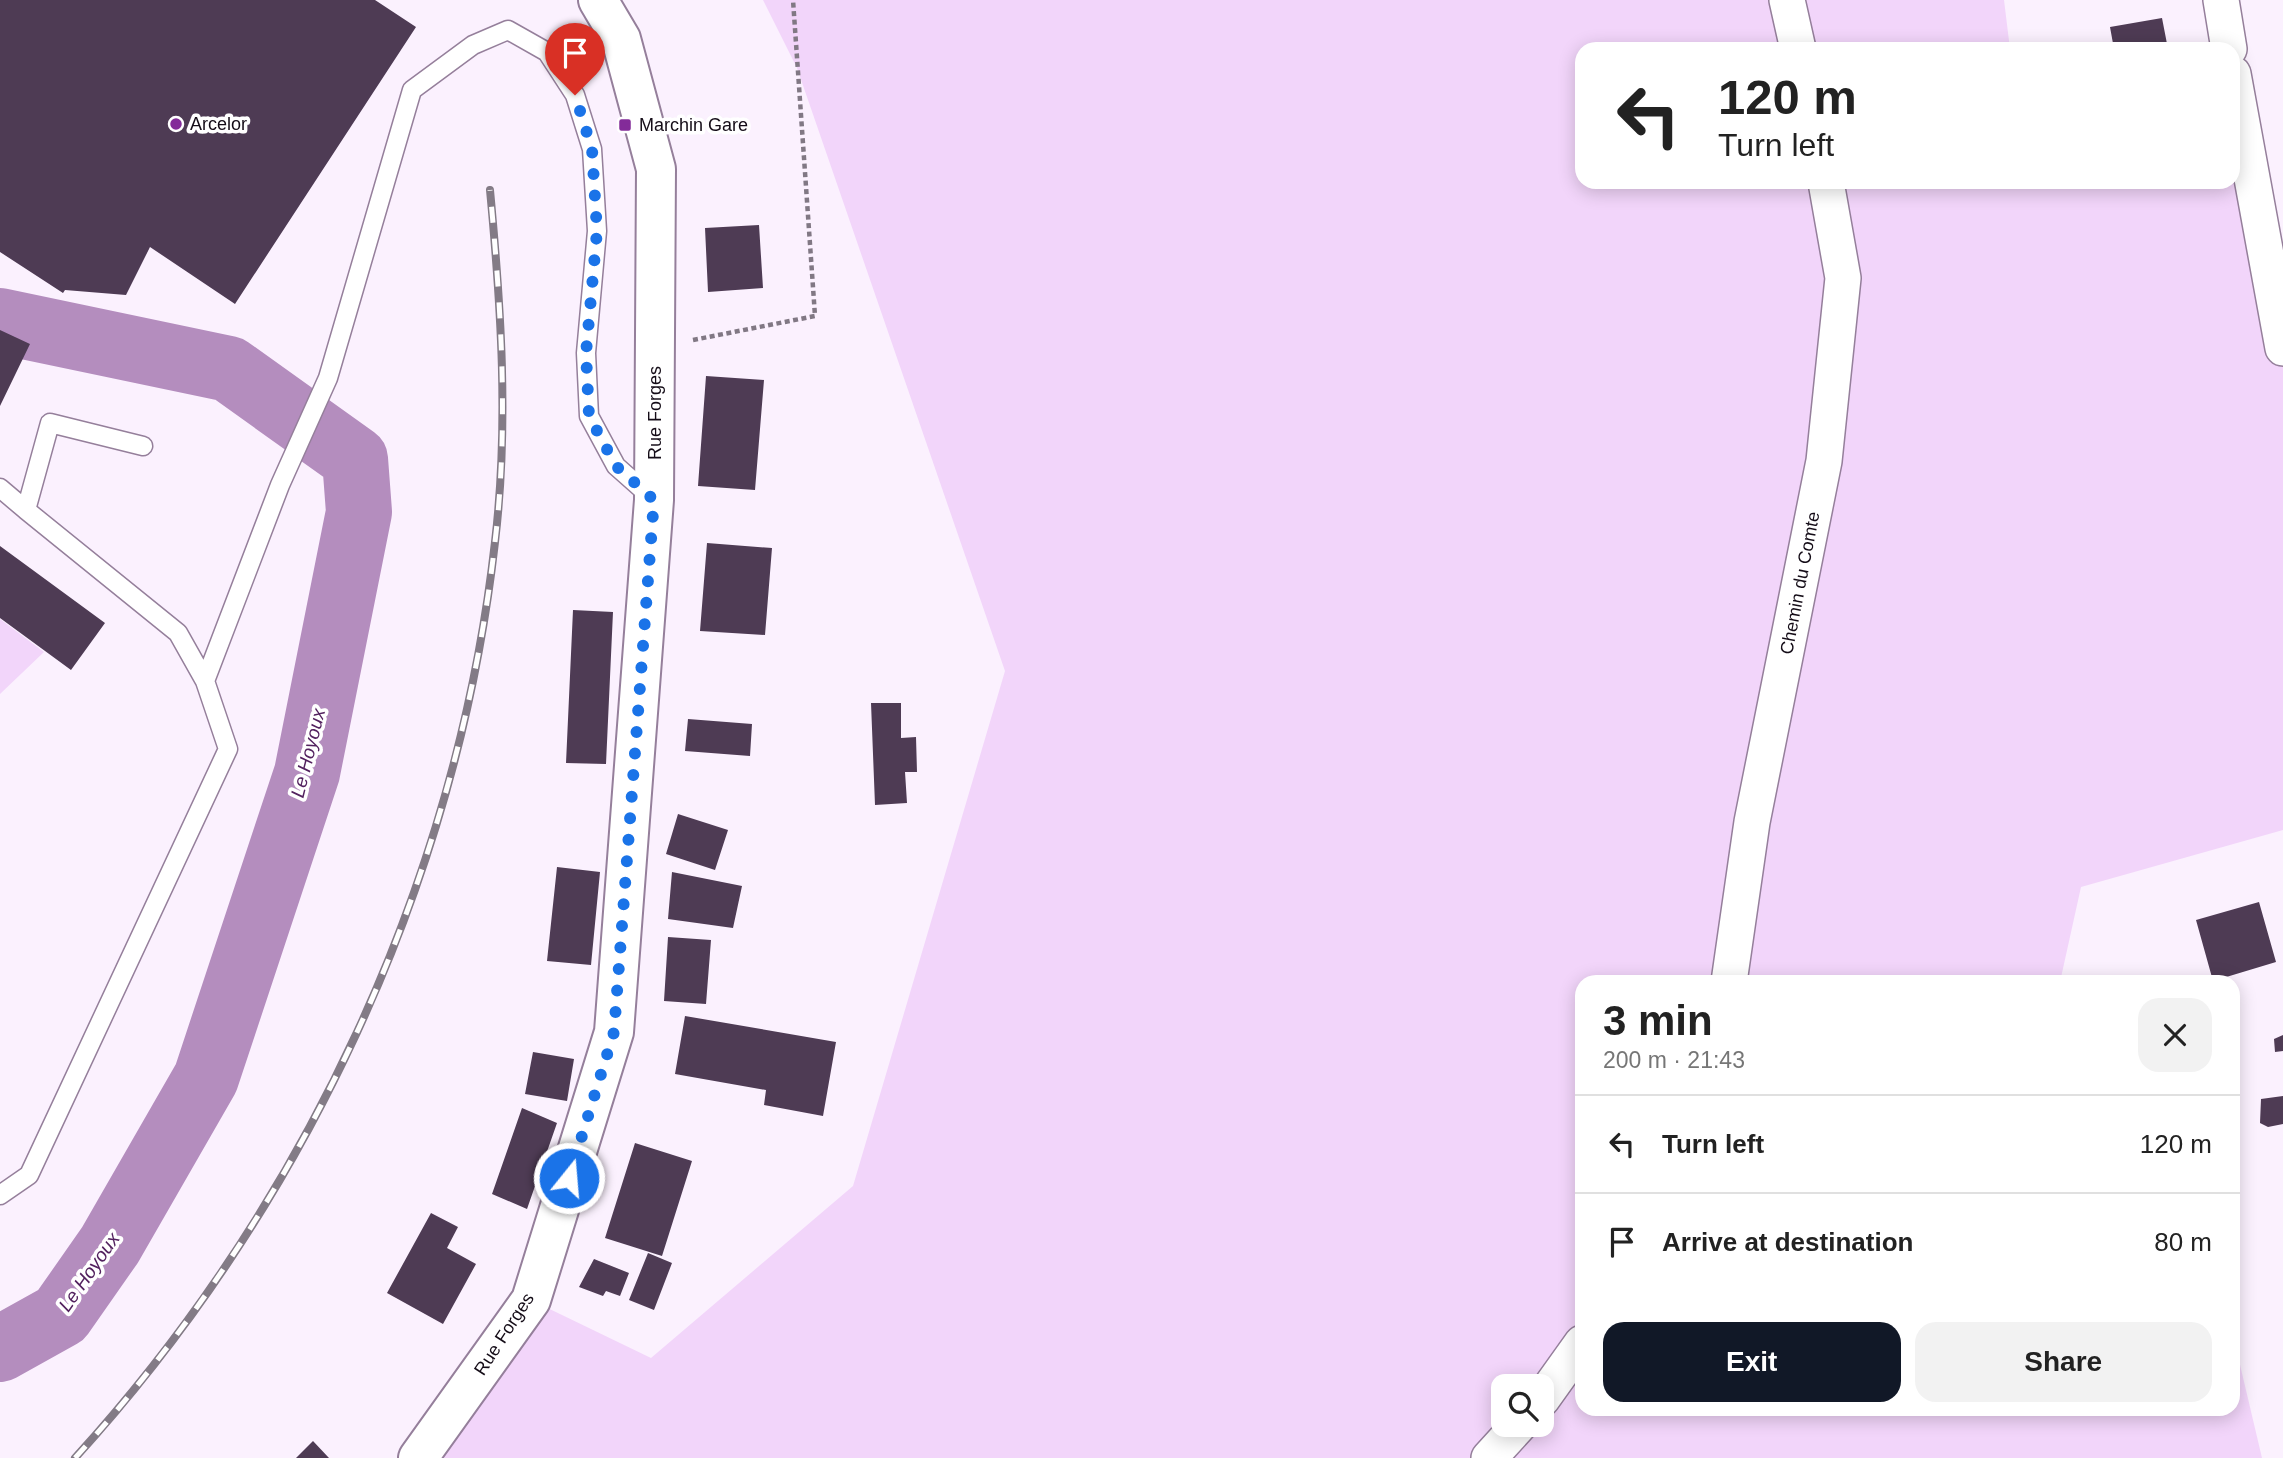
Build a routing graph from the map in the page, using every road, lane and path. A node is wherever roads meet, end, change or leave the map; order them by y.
1 (598, 0) edge
2 (793, 0) edge
3 (1787, 0) edge
4 (2221, 0) edge
5 (1796, 42) edge
6 (2228, 42) edge
7 (2240, 112) edge
8 (1827, 189) edge
9 (655, 347) junction
10 (2283, 348) edge
11 (143, 446) dead end
12 (0, 488) edge
13 (654, 500) junction
14 (26, 510) junction
15 (205, 681) junction
16 (1729, 975) edge
17 (0, 1195) edge
18 (1575, 1353) edge
19 (1554, 1382) edge
20 (1508, 1437) edge
21 (418, 1458) edge
22 (1489, 1458) edge

1 - 9 main road, Rue Forges
2 - 9 path
3 - 5 street
4 - 6 street
7 - 10 street
8 - 16 street, Chemin du Comte
9 - 13 main road, Rue Forges
11 - 14 lane
12 - 14 lane
13 - 15 lane
13 - 21 main road, Rue Forges
14 - 15 lane
15 - 17 lane
18 - 19 street
20 - 22 street

